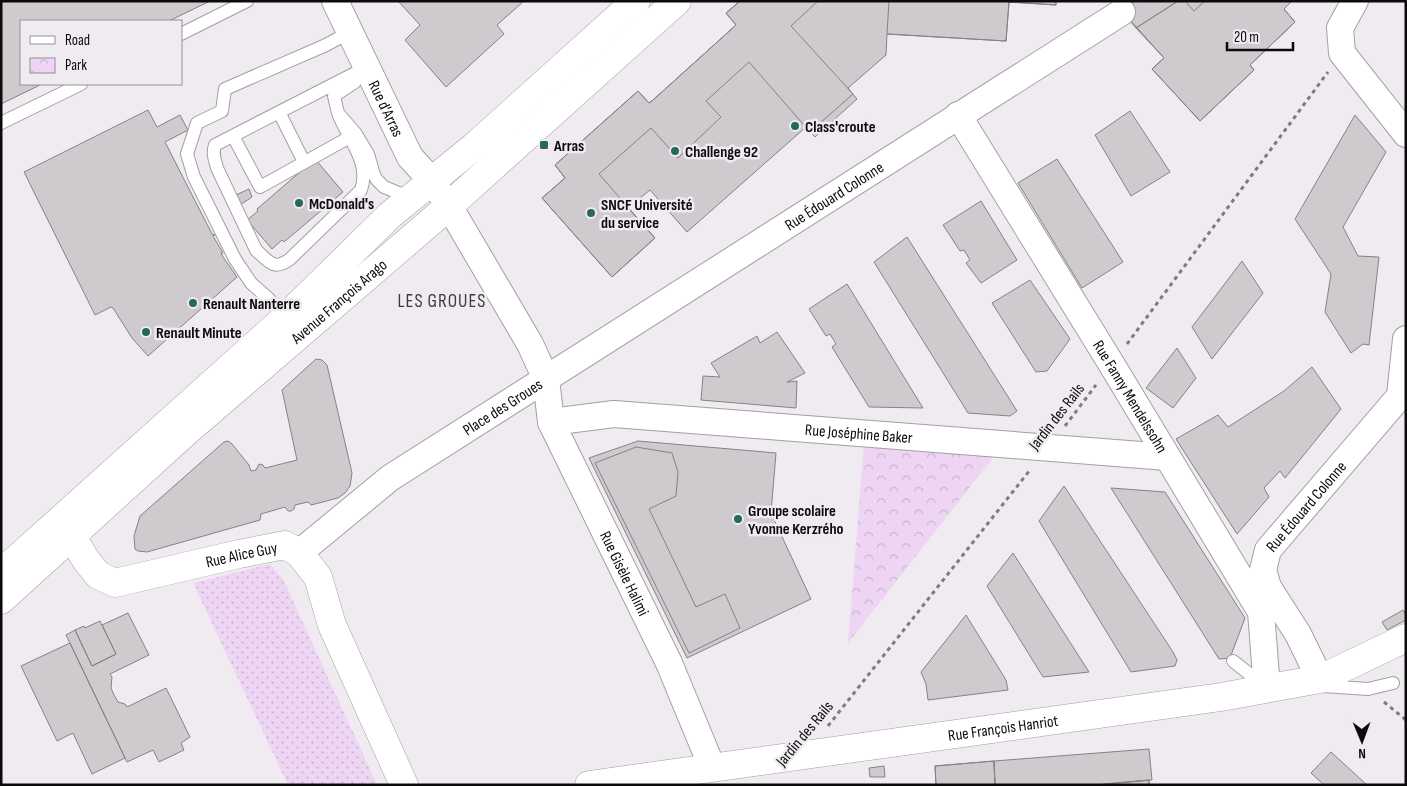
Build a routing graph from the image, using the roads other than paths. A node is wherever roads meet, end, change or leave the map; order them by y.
1 (247, 1) edge
2 (335, 1) edge
3 (636, 1) edge
4 (678, 1) edge
5 (1355, 1) edge
6 (1122, 12) tunnel mouth
7 (350, 32) junction
8 (182, 34) edge
9 (369, 70) junction
10 (79, 85) edge
11 (279, 112) junction
12 (338, 113) junction
13 (958, 116) junction
14 (1, 123) edge
15 (1406, 134) edge
16 (233, 136) junction
17 (350, 137) junction
18 (304, 162) junction
19 (432, 181) junction
20 (411, 198) junction
21 (449, 206) junction
22 (284, 318) junction
23 (1406, 339) edge
24 (546, 379) junction
25 (551, 422) junction
26 (1168, 457) junction
27 (66, 528) junction
28 (299, 553) junction
29 (1, 573) edge
30 (1, 600) edge
31 (1406, 638) edge
32 (1234, 661) dead end
33 (1320, 679) junction
34 (1393, 683) dead end
35 (1268, 689) junction
36 (712, 767) junction
37 (404, 785) edge
38 (589, 785) edge

1 - 8 lane
2 - 7 street, Rue d'Arras
3 - 19 main road, Avenue François Arago
4 - 21 main road, Avenue François Arago
5 - 15 street
6 - 13 street, Rue Édouard Colonne
7 - 9 street, Rue d'Arras
7 - 22 lane
9 - 11 lane
9 - 12 lane
9 - 19 street, Rue d'Arras
10 - 14 lane
11 - 16 lane
11 - 18 lane
12 - 17 lane
12 - 20 lane
13 - 24 street, Rue Édouard Colonne
13 - 26 street, Rue Fanny Mendelssohn
16 - 17 lane
16 - 18 lane
17 - 18 lane
19 - 20 main road, Avenue François Arago
19 - 21 street, Rue d'Arras
20 - 22 main road, Avenue François Arago
21 - 24 street, Place des Groues
21 - 27 main road, Avenue François Arago
22 - 27 main road, Avenue François Arago
23 - 33 street, Rue Édouard Colonne
24 - 25 street, Rue Gisèle Halimi
24 - 28 street, Place des Groues
25 - 26 street, Rue Joséphine Baker
25 - 36 street, Rue Gisèle Halimi
26 - 35 street, Rue Fanny Mendelssohn
27 - 28 main road, Rue Alice Guy
27 - 29 main road, Avenue François Arago
27 - 30 main road, Avenue François Arago
28 - 37 main road, Rue Alice Guy
31 - 33 main road, Rue François Hanriot
32 - 35 lane
33 - 34 lane
33 - 35 main road, Rue François Hanriot
35 - 36 main road, Rue François Hanriot
36 - 38 main road, Rue François Hanriot

